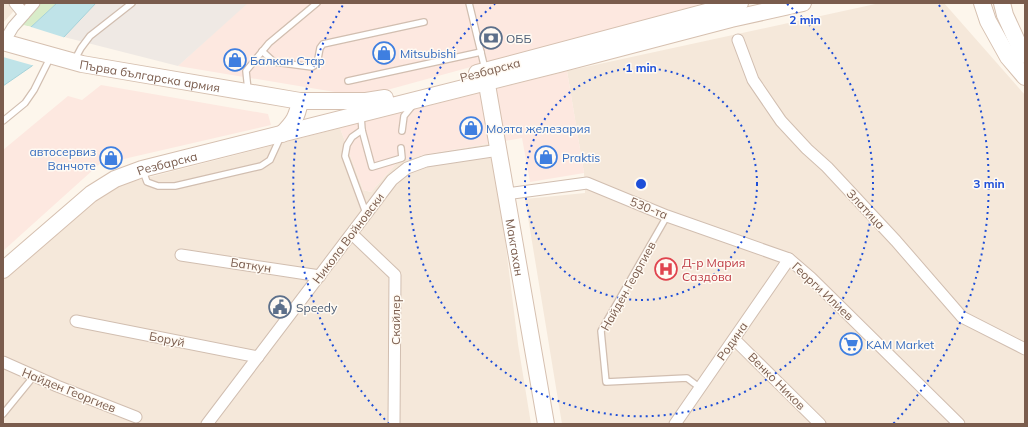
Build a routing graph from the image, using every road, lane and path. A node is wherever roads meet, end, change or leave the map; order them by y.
1 (15, 3) edge
2 (34, 3) edge
3 (132, 3) edge
4 (317, 3) edge
5 (469, 3) edge
6 (740, 3) edge
7 (803, 3) edge
8 (975, 3) edge
9 (982, 3) edge
10 (1002, 3) edge
11 (717, 6) edge
12 (24, 14) junction
13 (988, 21) junction
14 (424, 22) dead end
15 (7, 34) edge
16 (738, 40) dead end
17 (262, 52) junction
18 (481, 52) junction
19 (1025, 55) edge
20 (51, 56) junction
21 (73, 62) junction
22 (486, 76) junction
23 (1025, 77) edge
24 (348, 81) dead end
25 (248, 92) junction
26 (417, 100) junction
27 (300, 101) junction
28 (360, 114) junction
29 (3, 121) edge
30 (362, 130) junction
31 (402, 131) dead end
32 (282, 134) junction
33 (401, 148) dead end
34 (499, 150) junction
35 (142, 169) junction
36 (506, 194) junction
37 (367, 214) junction
38 (668, 216) junction
39 (352, 234) junction
40 (181, 255) dead end
41 (789, 259) junction
42 (3, 270) edge
43 (320, 276) junction
44 (76, 321) dead end
45 (734, 339) junction
46 (1025, 348) edge
47 (258, 357) junction
48 (3, 362) edge
49 (34, 376) junction
50 (699, 387) junction
51 (3, 414) edge
52 (136, 416) dead end
53 (207, 424) edge
54 (394, 424) edge
55 (546, 424) edge
56 (675, 424) edge
57 (820, 424) edge
58 (959, 424) edge

1 - 12 street
2 - 12 street
3 - 21 lane
4 - 17 lane
5 - 18 lane
6 - 11 street, Резбарска
7 - 22 street, Резбарска
8 - 13 street
9 - 13 street
10 - 19 street
11 - 22 street, Резбарска
12 - 15 street
13 - 23 street
14 - 17 lane
15 - 20 street, Първа българска армия
16 - 46 street, Златица
17 - 25 lane
18 - 22 lane
18 - 24 lane
20 - 21 street, Първа българска армия
20 - 29 lane
21 - 25 street, Първа българска армия
22 - 26 street, Резбарска
22 - 27 street, Резбарска
22 - 34 street, Макгахан
25 - 27 street, Първа българска армия
26 - 28 street, Резбарска
26 - 31 lane
27 - 28 street, Резбарска
27 - 32 street
28 - 30 lane
28 - 32 street, Резбарска
30 - 33 lane
30 - 37 lane
32 - 35 street, Резбарска
32 - 35 lane
34 - 36 street, Макгахан
34 - 37 street, Никола Войновски
35 - 42 street, Резбарска
36 - 38 street, 530-та
36 - 55 street, Макгахан
37 - 39 street, Никола Войновски
38 - 41 street, 530-та
38 - 50 lane, Найден Георгиев
39 - 43 street, Никола Войновски
39 - 54 street, Скайлер
40 - 43 street, Баткун
41 - 45 street, Родина
41 - 58 street, Георги Илиев
43 - 47 street, Никола Войновски
44 - 47 street, Боруй
45 - 50 street, Родина
45 - 57 street, Венко Ников
47 - 53 street, Никола Войновски
48 - 49 street, Найден Георгиев
49 - 51 lane
49 - 52 street, Найден Георгиев
50 - 56 street, Родина

